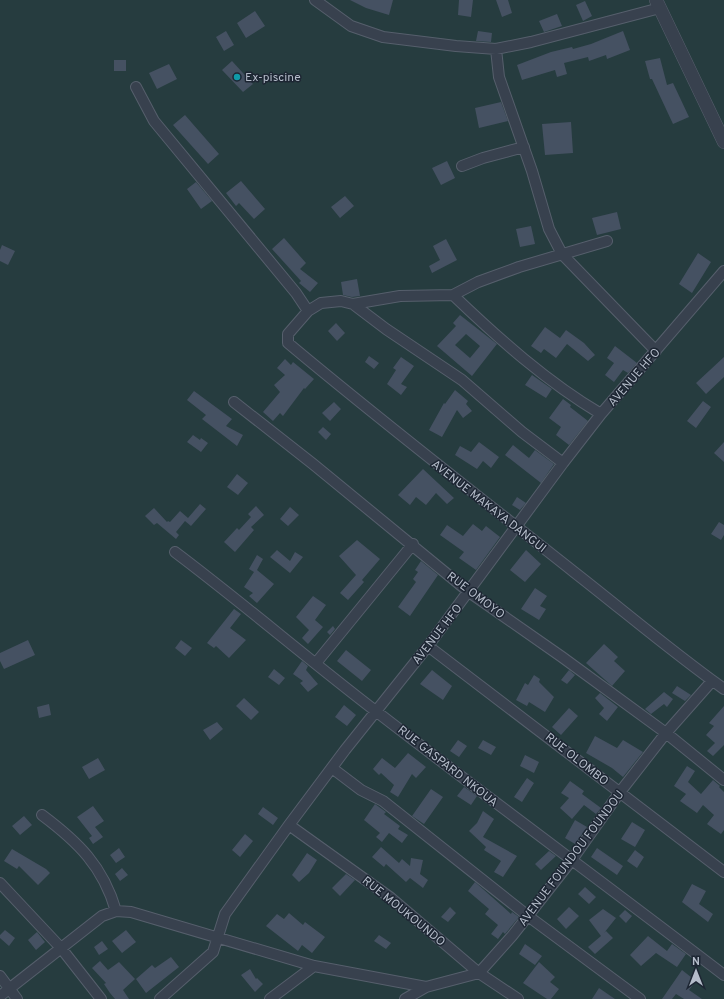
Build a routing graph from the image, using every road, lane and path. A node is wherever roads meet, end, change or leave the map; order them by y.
1 (315, 0) edge
2 (658, 4) edge
3 (496, 48) junction
4 (136, 87) dead end
5 (724, 142) edge
6 (524, 147) junction
7 (462, 166) dead end
8 (607, 241) dead end
9 (562, 254) junction
10 (724, 271) edge
11 (453, 295) junction
12 (353, 304) junction
13 (308, 311) junction
14 (656, 351) junction
15 (234, 402) dead end
16 (601, 414) junction
17 (563, 463) junction
18 (516, 528) junction
19 (413, 544) junction
20 (175, 552) dead end
21 (469, 592) junction
22 (428, 646) junction
23 (316, 663) junction
24 (712, 681) junction
25 (724, 689) edge
26 (376, 711) junction
27 (666, 733) junction
28 (332, 768) junction
29 (724, 780) edge
30 (620, 792) junction
31 (42, 815) dead end
32 (289, 825) junction
33 (571, 861) junction
34 (724, 872) edge
35 (0, 883) edge
36 (116, 911) junction
37 (528, 916) junction
38 (218, 938) junction
39 (61, 948) junction
40 (314, 966) junction
41 (479, 973) junction
42 (724, 975) edge
43 (0, 976) edge
44 (426, 987) junction
45 (10, 989) junction
46 (0, 996) edge
47 (18, 999) edge
48 (101, 999) edge
49 (160, 999) edge
50 (270, 999) edge
51 (405, 999) edge
52 (518, 999) edge
53 (640, 999) edge

1 - 3 street
2 - 3 street
2 - 5 street
3 - 6 street
4 - 13 street
6 - 7 street
6 - 9 street
8 - 9 street
9 - 11 street
9 - 14 street
10 - 14 street, AVENUE HFO
11 - 12 street
11 - 16 street
12 - 13 street
12 - 17 street
13 - 18 street, AVENUE MAKAYA DANGUI
14 - 16 street, AVENUE HFO
15 - 19 street, RUE OMOYO
16 - 17 street, AVENUE HFO
17 - 18 street, AVENUE HFO
18 - 21 street, AVENUE HFO
18 - 24 street, AVENUE MAKAYA DANGUI
19 - 21 street, RUE OMOYO
19 - 23 street
20 - 23 street, RUE GASPARD NKOUA
21 - 22 street, AVENUE HFO
21 - 27 street, RUE OMOYO
22 - 26 street, AVENUE HFO
22 - 30 street, RUE OLOMBO
23 - 26 street, RUE GASPARD NKOUA
24 - 25 street, AVENUE MAKAYA DANGUI
24 - 27 street, AVENUE FOUNDOU FOUNDOU
26 - 28 street, AVENUE HFO
26 - 33 street, RUE GASPARD NKOUA
27 - 29 street, RUE OMOYO
27 - 30 street, AVENUE FOUNDOU FOUNDOU
28 - 32 street, AVENUE HFO
28 - 37 street
30 - 33 street, AVENUE FOUNDOU FOUNDOU
30 - 34 street, RUE OLOMBO
31 - 36 street
32 - 38 street, AVENUE HFO
32 - 41 street, RUE MOUKOUNDO
33 - 37 street, AVENUE FOUNDOU FOUNDOU
33 - 42 street, RUE GASPARD NKOUA
35 - 39 street
36 - 38 street
36 - 39 street
37 - 41 street, AVENUE FOUNDOU FOUNDOU
37 - 53 street
38 - 40 street
38 - 49 street, AVENUE HFO
39 - 45 street
39 - 48 street
40 - 44 street
40 - 50 street
41 - 44 street
41 - 52 street, RUE MOUKOUNDO
43 - 45 street
44 - 51 street
45 - 46 street
45 - 47 street

